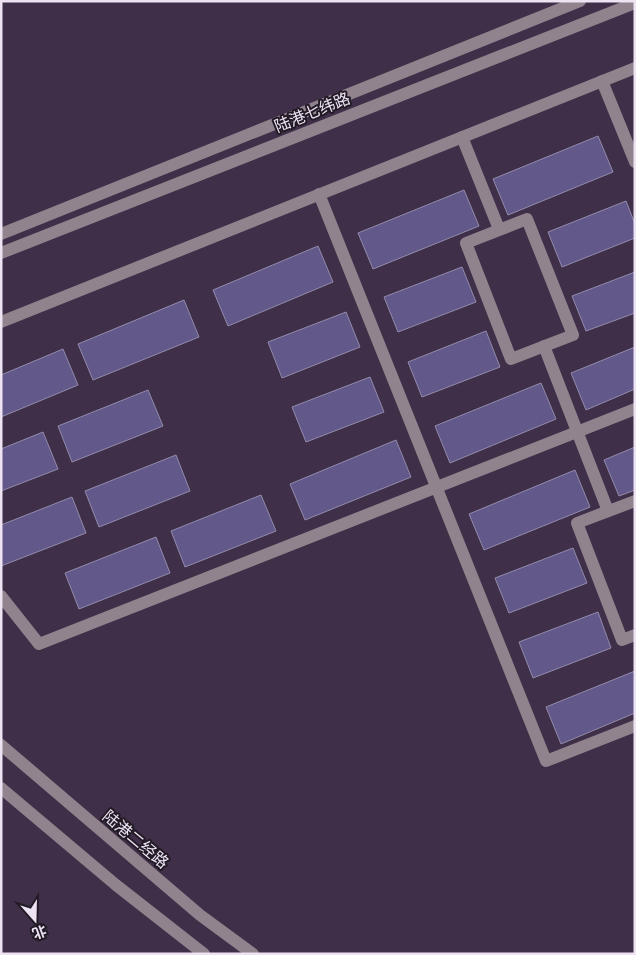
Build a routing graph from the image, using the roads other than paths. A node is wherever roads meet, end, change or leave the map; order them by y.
1 (580, 1) edge
2 (635, 3) edge
3 (635, 68) edge
4 (602, 81) junction
5 (462, 137) junction
6 (635, 162) edge
7 (319, 194) junction
8 (499, 229) junction
9 (1, 234) edge
10 (1, 253) edge
11 (1, 322) edge
12 (544, 346) junction
13 (635, 409) edge
14 (577, 431) junction
15 (437, 487) junction
16 (635, 501) edge
17 (608, 511) junction
18 (1, 596) edge
19 (635, 635) edge
20 (635, 726) edge
21 (1, 745) edge
22 (1, 788) edge
23 (204, 954) edge
24 (253, 954) edge

1 - 9 street, 陆港七纬路
2 - 10 street, 陆港七纬路
3 - 4 street
4 - 5 street
4 - 6 street
5 - 7 street
5 - 8 street
7 - 11 street
7 - 15 street
8 - 12 street
8 - 12 street
12 - 14 street
13 - 14 street
14 - 15 street
14 - 17 street
15 - 18 street
15 - 20 street
16 - 17 street
17 - 19 street
21 - 24 street, 陆港二经路
22 - 23 street

